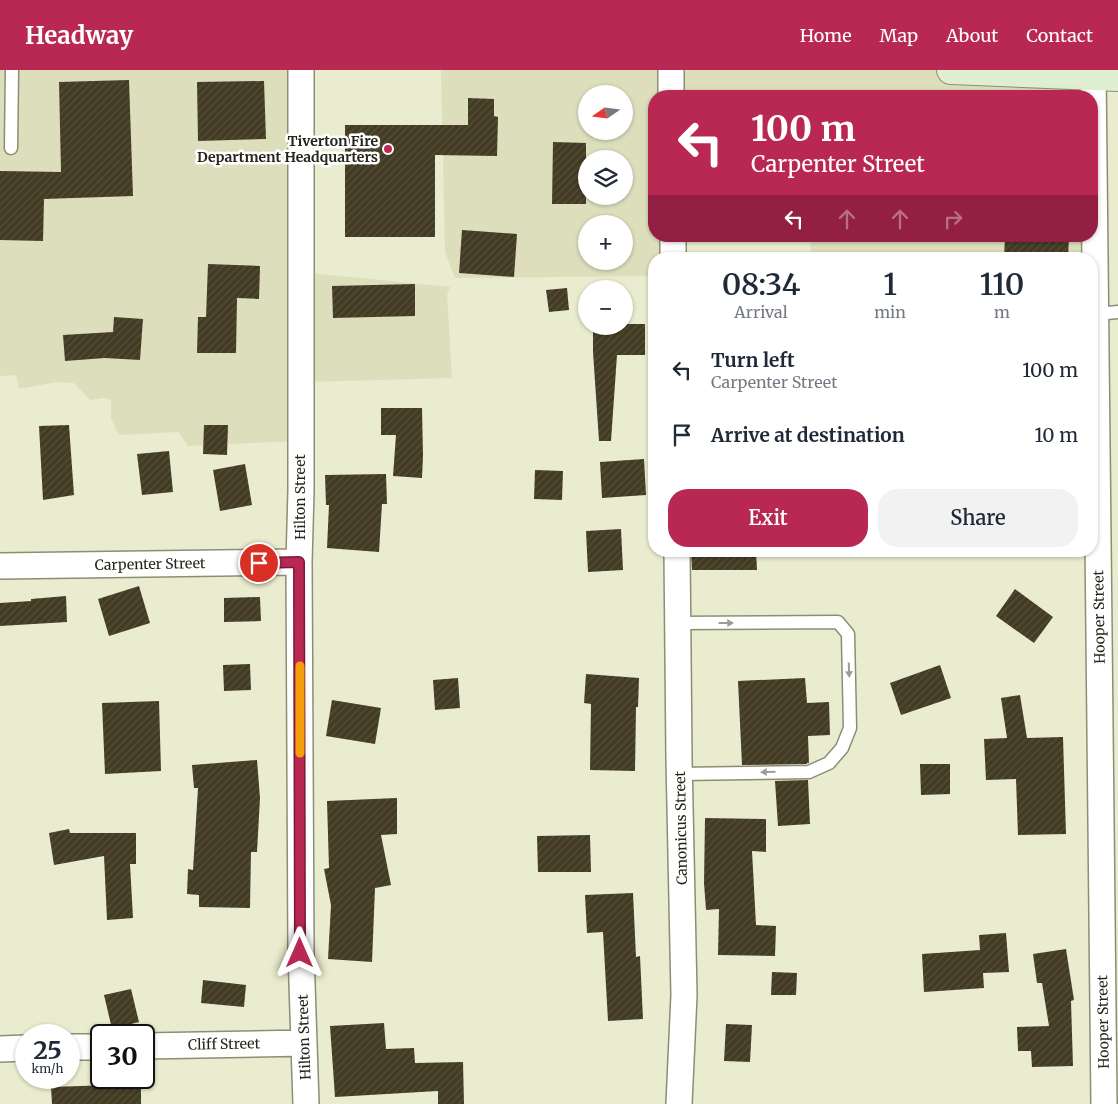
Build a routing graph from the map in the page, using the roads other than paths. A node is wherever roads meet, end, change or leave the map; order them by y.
1 (12, 70) edge
2 (301, 70) edge
3 (671, 70) edge
4 (951, 70) edge
5 (1101, 74) edge
6 (671, 90) edge
7 (11, 148) dead end
8 (1107, 313) edge
9 (1107, 439) edge
10 (677, 557) edge
11 (299, 562) junction
12 (0, 566) edge
13 (678, 623) junction
14 (680, 774) junction
15 (304, 1043) junction
16 (155, 1046) edge
17 (15, 1048) edge
18 (0, 1049) edge
19 (306, 1104) edge
20 (679, 1104) edge
21 (1104, 1104) edge

1 - 7 lane
2 - 11 street, Hilton Street
3 - 6 street
4 - 5 main road
5 - 8 street, Hooper Street
8 - 9 street, Hooper Street
9 - 21 street, Hooper Street
10 - 13 street, Canonicus Street
11 - 12 street, Carpenter Street
11 - 15 street, Hilton Street
13 - 14 street, Canonicus Street
13 -> 14 lane
14 - 20 street, Canonicus Street
15 - 16 street, Cliff Street
15 - 19 street, Hilton Street
17 - 18 street

